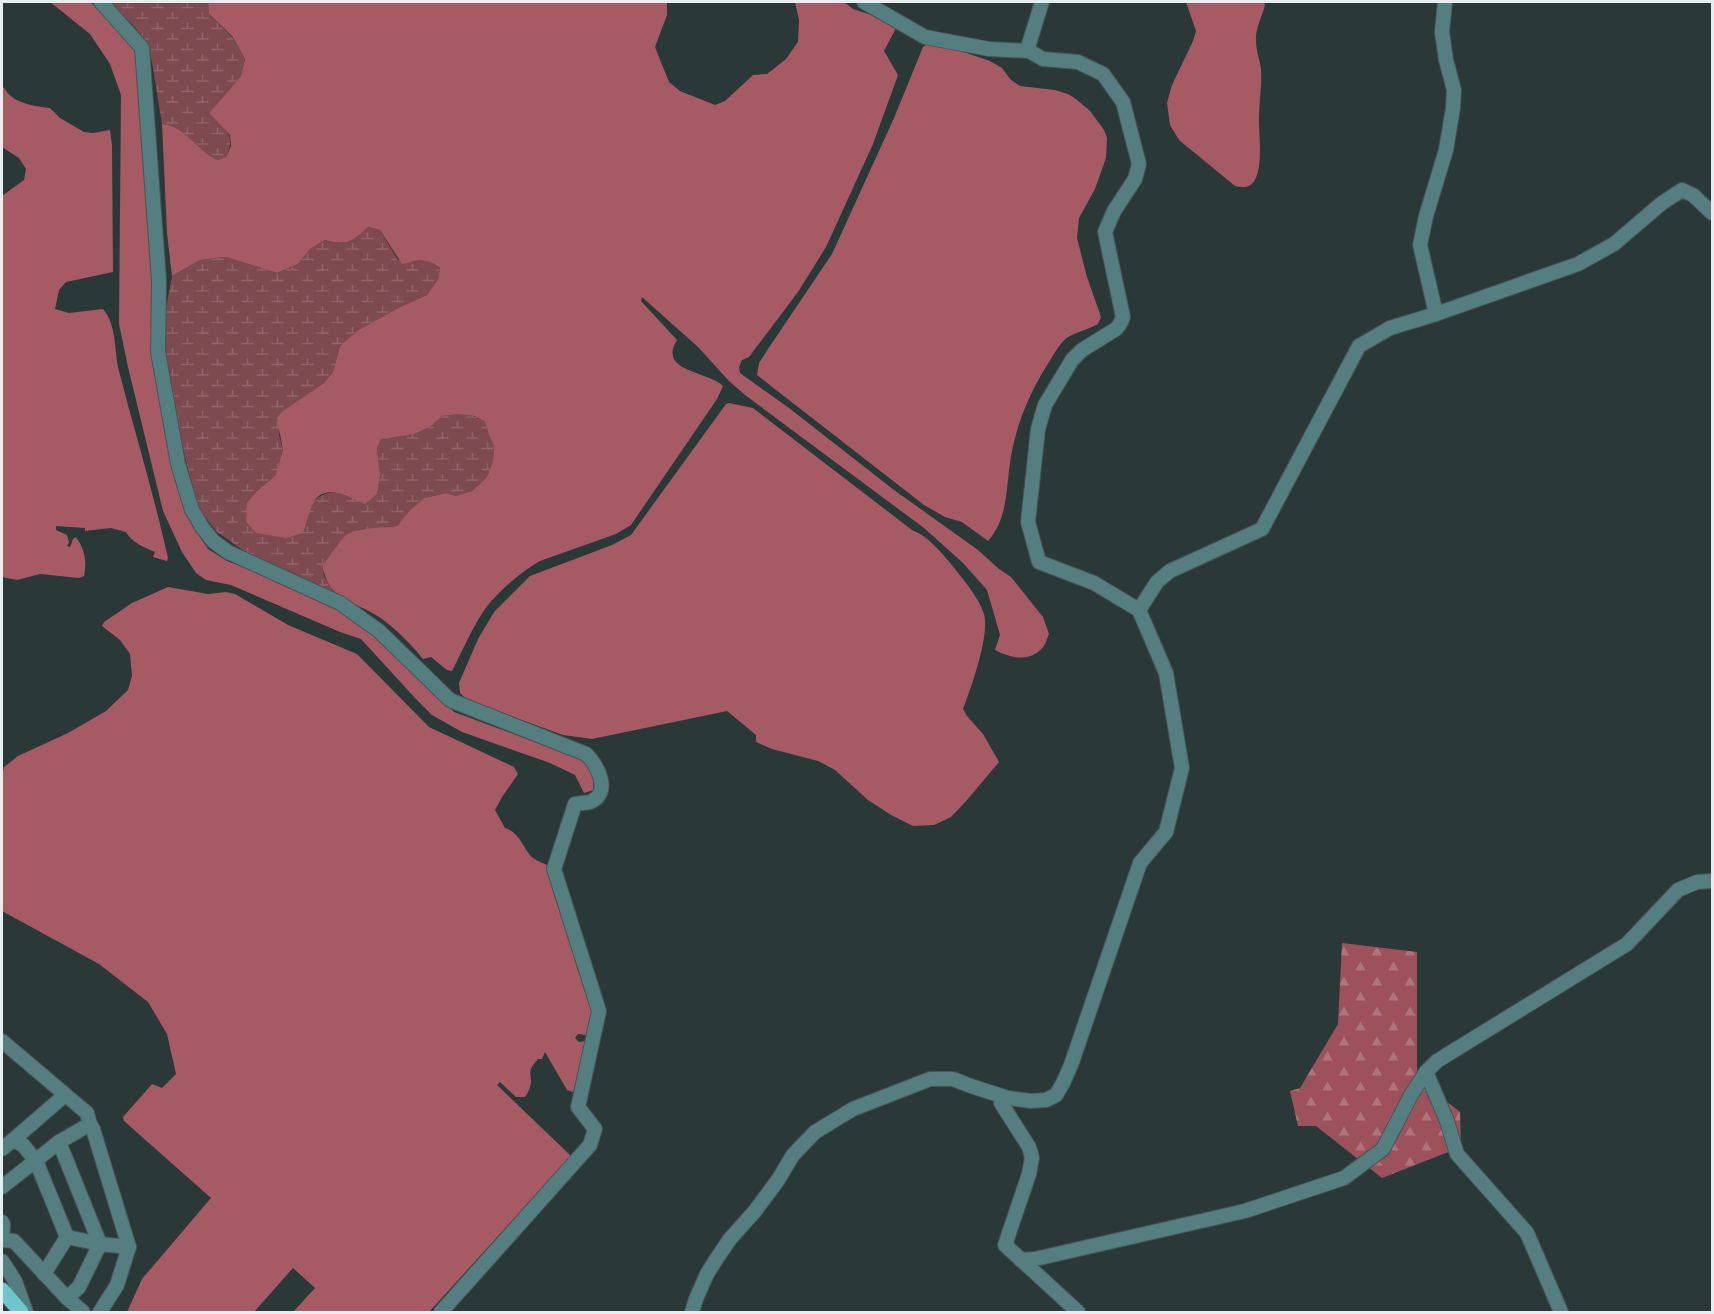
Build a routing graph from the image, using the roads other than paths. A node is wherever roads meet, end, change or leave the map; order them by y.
1 (101, 2) edge
2 (864, 2) edge
3 (1042, 2) edge
4 (1445, 2) edge
5 (1029, 51) junction
6 (1713, 213) edge
7 (1436, 314) junction
8 (1139, 610) junction
9 (1713, 881) edge
10 (2, 1041) edge
11 (1426, 1072) junction
12 (65, 1095) junction
13 (1003, 1096) junction
14 (90, 1124) junction
15 (59, 1142) junction
16 (7, 1144) edge
17 (36, 1161) junction
18 (2, 1187) edge
19 (2, 1222) edge
20 (67, 1237) junction
21 (2, 1240) edge
22 (100, 1244) junction
23 (129, 1247) junction
24 (1021, 1260) junction
25 (2, 1262) edge
26 (44, 1274) junction
27 (2, 1290) edge
28 (67, 1298) junction
29 (21, 1312) edge
30 (26, 1312) edge
31 (83, 1312) edge
32 (100, 1312) edge
33 (441, 1312) edge
34 (692, 1312) edge
35 (1078, 1312) edge
36 (1561, 1312) edge

1 - 33 street
2 - 5 street
3 - 5 street
4 - 7 street
5 - 8 street
6 - 7 street
7 - 8 street
8 - 13 street
9 - 11 street
10 - 12 street
11 - 24 street
11 - 36 street
12 - 14 street
12 - 16 street
13 - 24 street
13 - 34 street
14 - 15 street
14 - 23 street
15 - 17 street
15 - 22 street
16 - 17 street
17 - 18 street
17 - 20 street
19 - 21 street
20 - 22 street
20 - 26 street
21 - 26 street
22 - 23 street
22 - 28 street
23 - 32 street
24 - 35 street
25 - 30 street
26 - 28 street
27 - 29 main road
28 - 31 street

